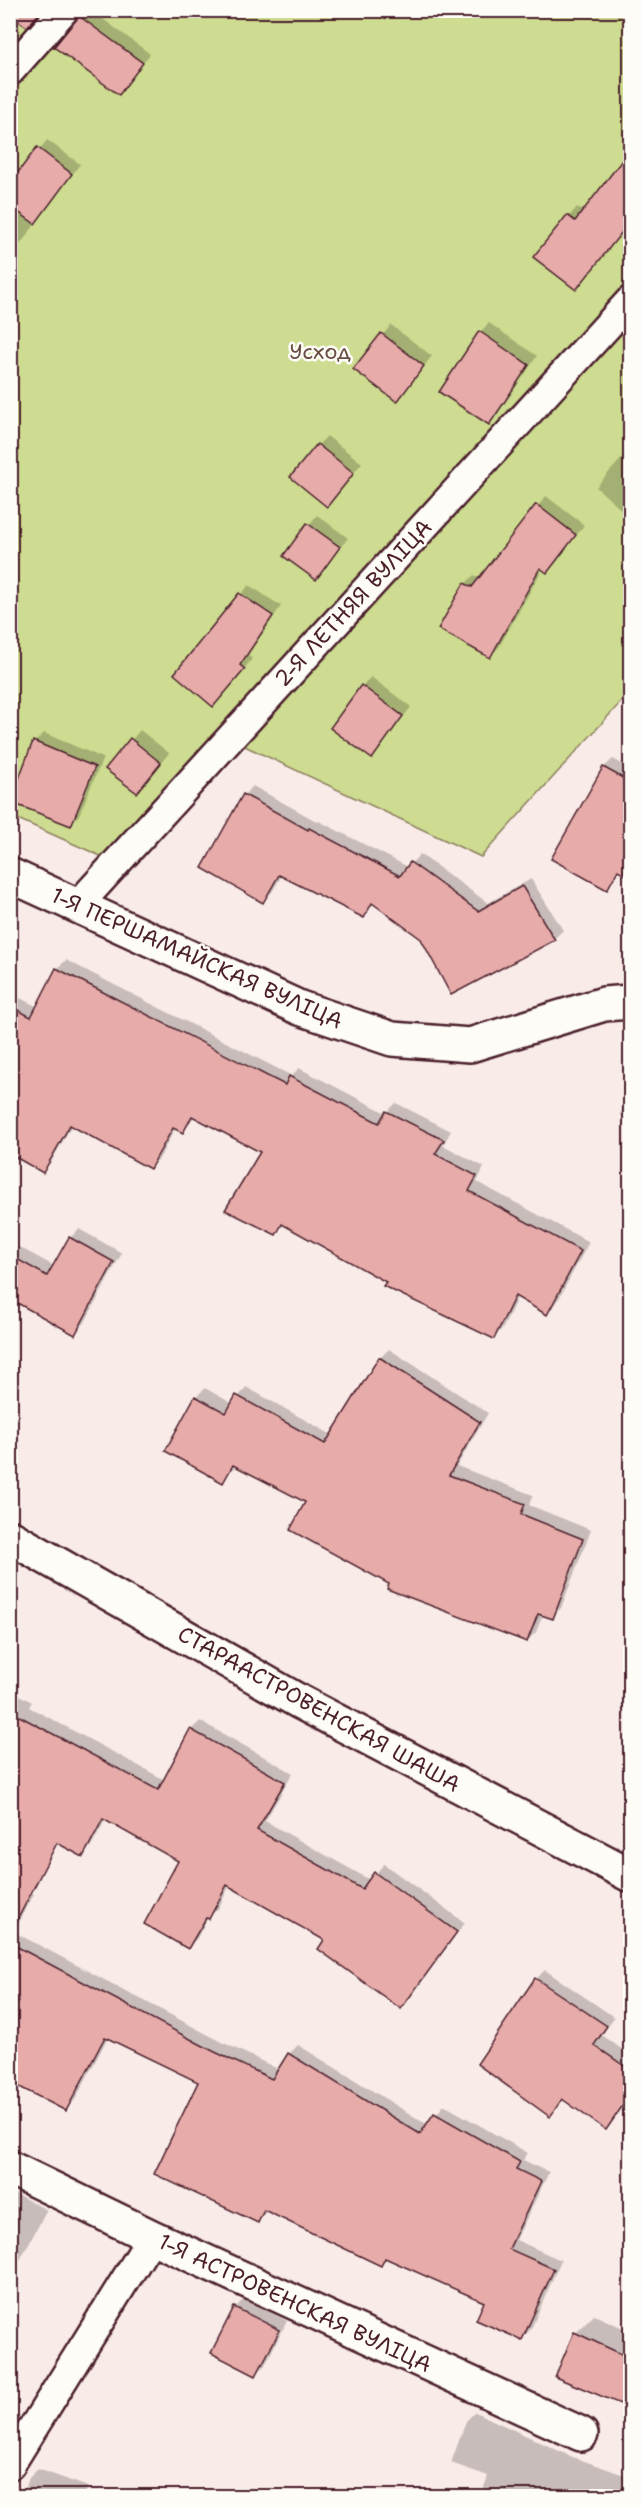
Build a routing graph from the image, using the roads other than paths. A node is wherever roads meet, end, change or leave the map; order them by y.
1 (64, 10) edge
2 (10, 71) edge
3 (630, 301) edge
4 (10, 875) edge
5 (77, 906) junction
6 (630, 1002) edge
7 (10, 1537) edge
8 (630, 1875) edge
9 (10, 2168) edge
10 (152, 2237) junction
11 (581, 2434) dead end
12 (10, 2465) edge

1 - 2 lane
3 - 5 lane, 2-Я ЛЕТНЯЯ ВУЛІЦА
4 - 5 street, 1-Я ПЕРШАМАЙСКАЯ ВУЛІЦА
5 - 6 street, 1-Я ПЕРШАМАЙСКАЯ ВУЛІЦА
7 - 8 street, СТАРААСТРОВЕНСКАЯ ШАША
9 - 10 street, 1-Я АСТРОВЕНСКАЯ ВУЛІЦА
10 - 11 street, 1-Я АСТРОВЕНСКАЯ ВУЛІЦА
10 - 12 lane

